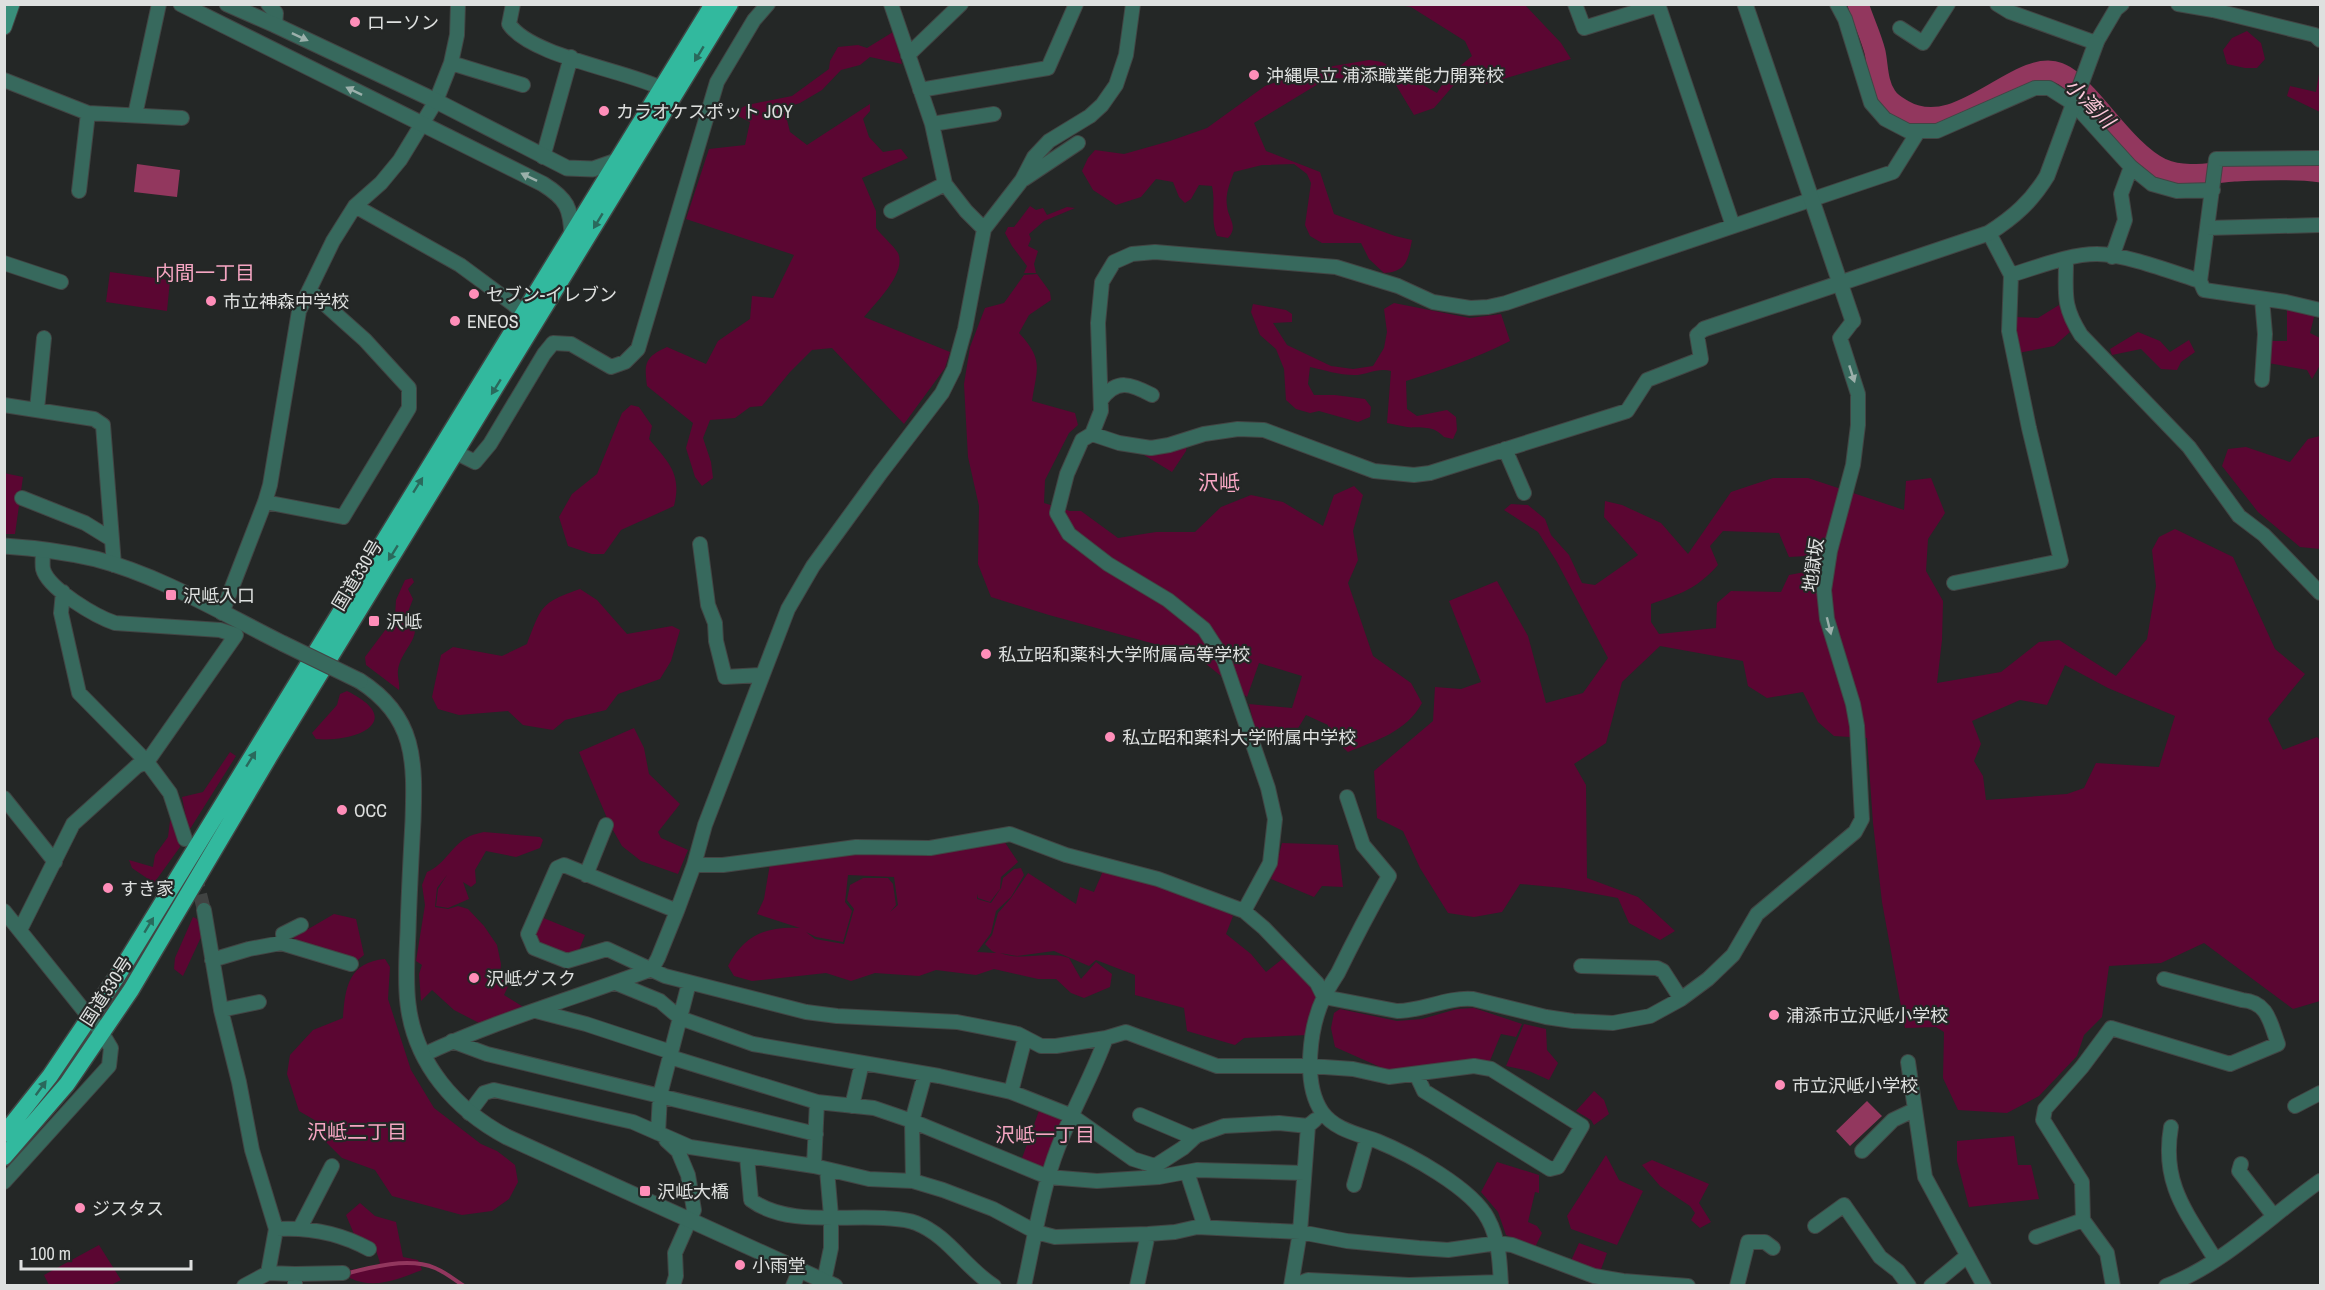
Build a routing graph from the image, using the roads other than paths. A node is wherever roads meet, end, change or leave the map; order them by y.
1 (12, 4) edge
2 (159, 4) edge
3 (181, 4) edge
4 (227, 4) edge
5 (267, 4) edge
6 (458, 4) edge
7 (513, 4) edge
8 (713, 4) edge
9 (730, 4) edge
10 (768, 4) edge
11 (891, 4) edge
12 (961, 4) edge
13 (1076, 4) edge
14 (1575, 4) edge
15 (1746, 4) edge
16 (1837, 4) edge
17 (1948, 4) edge
18 (1997, 4) edge
19 (2122, 4) edge
20 (2178, 4) edge
21 (1133, 5) edge
22 (1658, 5) edge
23 (2214, 7) edge
24 (275, 25) junction
25 (4, 27) edge
26 (1900, 28) dead end
27 (2320, 40) edge
28 (2096, 43) junction
29 (908, 55) junction
30 (570, 57) junction
31 (451, 63) junction
32 (4, 80) edge
33 (523, 85) dead end
34 (661, 88) junction
35 (920, 90) junction
36 (436, 102) junction
37 (2075, 103) junction
38 (88, 113) junction
39 (994, 114) dead end
40 (135, 115) junction
41 (182, 118) dead end
42 (474, 121) junction
43 (422, 124) junction
44 (932, 124) junction
45 (1918, 132) junction
46 (1078, 143) dead end
47 (463, 145) junction
48 (543, 157) junction
49 (2320, 158) edge
50 (620, 160) junction
51 (2130, 167) junction
52 (1022, 180) junction
53 (945, 184) junction
54 (2213, 189) junction
55 (79, 191) dead end
56 (1810, 201) junction
57 (355, 206) junction
58 (891, 211) dead end
59 (2320, 225) edge
60 (1733, 226) junction
61 (2207, 228) junction
62 (984, 230) junction
63 (1989, 233) junction
64 (572, 236) junction
65 (2112, 257) junction
66 (2066, 260) junction
67 (6, 267) edge
68 (2012, 275) junction
69 (2200, 280) junction
70 (61, 282) dead end
71 (1839, 285) junction
72 (309, 290) junction
73 (2262, 299) junction
74 (2320, 310) edge
75 (525, 313) junction
76 (1853, 321) joint
77 (1704, 329) joint
78 (44, 338) dead end
79 (2262, 380) dead end
80 (1152, 395) dead end
81 (1101, 400) junction
82 (4, 405) edge
83 (37, 410) junction
84 (1092, 434) junction
85 (1505, 449) junction
86 (455, 452) junction
87 (1524, 493) dead end
88 (22, 498) dead end
89 (265, 502) junction
90 (111, 539) junction
91 (700, 544) dead end
92 (4, 546) edge
93 (43, 550) junction
94 (114, 565) junction
95 (1954, 583) dead end
96 (63, 592) junction
97 (2320, 593) edge
98 (222, 613) junction
99 (761, 675) junction
100 (147, 762) junction
101 (1347, 797) dead end
102 (4, 798) edge
103 (606, 825) dead end
104 (185, 839) dead end
105 (55, 862) junction
106 (694, 865) junction
107 (586, 875) junction
108 (204, 910) tunnel mouth
109 (4, 911) edge
110 (677, 911) junction
111 (1244, 911) junction
112 (301, 925) dead end
113 (20, 930) junction
114 (284, 944) junction
115 (212, 960) junction
116 (351, 964) dead end
117 (1581, 966) dead end
118 (652, 969) junction
119 (2164, 979) dead end
120 (616, 983) junction
121 (689, 983) junction
122 (1324, 997) junction
123 (1681, 999) junction
124 (259, 1002) dead end
125 (221, 1010) junction
126 (533, 1011) junction
127 (91, 1017) junction
128 (680, 1018) junction
129 (102, 1033) junction
130 (1024, 1038) junction
131 (1106, 1038) junction
132 (452, 1041) junction
133 (423, 1055) junction
134 (671, 1055) junction
135 (1908, 1062) dead end
136 (862, 1063) junction
137 (1310, 1066) junction
138 (925, 1074) junction
139 (1416, 1074) junction
140 (1011, 1092) junction
141 (2320, 1093) edge
142 (660, 1095) junction
143 (817, 1102) junction
144 (852, 1106) junction
145 (2295, 1106) dead end
146 (1914, 1110) junction
147 (469, 1113) junction
148 (1323, 1113) junction
149 (1140, 1115) dead end
150 (1071, 1116) junction
151 (912, 1121) junction
152 (1308, 1126) junction
153 (2171, 1127) dead end
154 (658, 1132) junction
155 (4, 1134) edge
156 (816, 1134) junction
157 (1194, 1138) junction
158 (1367, 1138) junction
159 (1862, 1151) dead end
160 (4, 1157) edge
161 (747, 1157) junction
162 (2241, 1164) dead end
163 (332, 1166) dead end
164 (820, 1168) junction
165 (1187, 1172) junction
166 (1304, 1173) junction
167 (1048, 1177) junction
168 (2320, 1180) edge
169 (913, 1181) junction
170 (4, 1182) edge
171 (1354, 1185) dead end
172 (2273, 1215) junction
173 (831, 1216) junction
174 (689, 1220) junction
175 (2083, 1220) junction
176 (1815, 1226) dead end
177 (1205, 1227) junction
178 (300, 1228) junction
179 (276, 1229) junction
180 (1036, 1232) junction
181 (1300, 1232) junction
182 (1148, 1234) junction
183 (2036, 1237) dead end
184 (1497, 1243) junction
185 (1773, 1248) dead end
186 (369, 1249) dead end
187 (1967, 1256) junction
188 (2216, 1260) junction
189 (800, 1269) junction
190 (268, 1273) junction
191 (343, 1273) dead end
192 (295, 1280) edge
193 (829, 1283) edge
194 (1501, 1284) edge
195 (244, 1286) edge
196 (673, 1286) edge
197 (793, 1286) edge
198 (994, 1286) edge
199 (1024, 1286) edge
200 (1137, 1286) edge
201 (1292, 1286) edge
202 (1688, 1286) edge
203 (1737, 1286) edge
204 (1910, 1286) edge
205 (1932, 1286) edge
206 (1984, 1286) edge
207 (2113, 1286) edge
208 (2166, 1286) edge

1 - 25 main road
2 - 40 street
43 -> 3 street
4 - 24 street
5 - 24 street
6 - 31 street
7 - 30 street
8 - 34 highway, 国道330号
9 -> 86 highway, 国道330号
10 - 86 street
11 - 29 street
12 - 29 street
13 - 35 street
14 - 22 street
15 - 56 street
16 - 45 street
17 - 26 street
18 - 28 street
19 - 28 street
20 - 23 street
21 - 52 street
22 - 60 street
23 - 27 street
24 -> 36 street
28 - 37 street
29 - 35 street
30 - 34 street
30 - 48 street
31 - 33 street
31 - 36 street
32 - 38 street
34 - 50 highway, 国道330号
35 - 44 street
36 - 42 street
36 - 43 street
37 - 45 street
37 - 51 street
37 - 63 street
38 - 40 street
38 - 55 street
39 - 44 street
40 - 41 street
42 - 47 street
42 - 48 street
43 - 47 street
43 - 57 street
44 - 53 street
45 - 56 street
46 - 52 street
64 -> 47 street
48 - 50 street
49 - 54 street
50 - 64 highway, 国道330号
51 - 54 street
51 - 65 street
52 - 62 street
53 - 58 street
53 - 62 street
54 - 61 street
56 - 60 street
56 - 71 street
57 - 72 street
57 - 75 street
59 - 61 street
60 - 81 street
61 - 69 street
62 - 99 street
63 - 68 street
63 - 71 street
64 - 75 highway, 国道330号
65 - 66 street
65 - 69 street
66 - 68 street
66 - 97 street
67 - 70 street
68 - 95 street
69 - 73 street
71 - 76 street
71 - 77 street
72 - 89 street
72 - 89 street
73 - 74 street
73 - 79 street
127 -> 75 highway, 国道330号
76 -> 123 street, 地獄坂
77 - 85 street
78 - 83 street
80 - 81 street
81 - 84 street
82 - 83 street
83 - 90 street
84 - 85 street
84 - 111 street
85 - 87 street
86 -> 129 highway, 国道330号
88 - 90 street
89 - 98 street
90 - 94 street
91 - 99 street
92 - 93 street
93 - 94 street
93 - 96 street
94 - 98 street
96 - 100 street
96 - 100 street
98 - 133 street, bridge
99 - 106 street
100 - 104 street
100 - 105 street
101 - 122 street
102 - 105 street
103 - 107 street
105 - 113 street
106 - 110 street
106 - 111 street
107 - 110 street
107 - 118 street
108 - 115 street
109 - 113 street
110 - 118 street
111 - 122 street
112 - 114 street
113 - 127 street
114 - 115 street
114 - 116 street
115 - 125 street
117 - 123 street
118 - 120 street
118 - 121 street
119 - 175 street
120 - 126 street
120 - 128 street
121 - 128 street
121 - 130 street
122 - 123 street
122 - 137 street
124 - 125 street
125 - 179 street
126 - 132 street
126 - 134 street
127 - 129 street
155 -> 127 highway, 国道330号
128 - 134 street
128 - 136 street
129 - 160 highway, 国道330号
129 - 170 street
130 - 131 street
130 - 140 street
131 - 137 street
131 - 150 street
132 - 133 street
132 - 142 street
133 - 147 street
134 - 142 street
134 - 143 street
135 - 146 street
136 - 138 street
136 - 144 street
137 - 139 street
137 - 148 street
138 - 140 street
138 - 151 street
139 - 139 street
140 - 150 street
141 - 145 street
142 - 154 street
142 - 156 street
143 - 144 street
143 - 156 street
144 - 151 street
146 - 159 street
146 - 187 street
147 - 154 street
147 - 174 street
148 - 152 street
148 - 158 street
149 - 157 street
150 - 157 street
150 - 167 street
151 - 167 street
151 - 169 street
152 - 157 street
152 - 166 street
153 - 188 street
154 - 161 street
154 - 174 street
156 - 164 street
158 - 171 street
158 - 184 street
161 - 164 street
161 - 173 street
162 - 172 street
163 - 178 street
164 - 169 street
164 - 173 street
165 - 166 street
165 - 167 street
165 - 177 street
166 - 181 street
167 - 180 street
168 - 172 street
169 - 180 street
172 - 188 street
173 - 193 street
173 - 198 street
174 - 189 street
174 - 196 street
175 - 183 street
175 - 207 street
176 - 204 street
177 - 181 street
177 - 182 street
178 - 179 street
178 - 186 street
179 - 190 street
180 - 182 street
180 - 199 street
181 - 184 street
181 - 201 street
182 - 200 street
184 - 194 street
184 - 202 street
185 - 203 street
187 - 205 street
187 - 206 street
188 - 208 street
189 - 193 street
189 - 197 street
190 - 192 street
190 - 195 street
191 - 192 street
194 - 201 street

